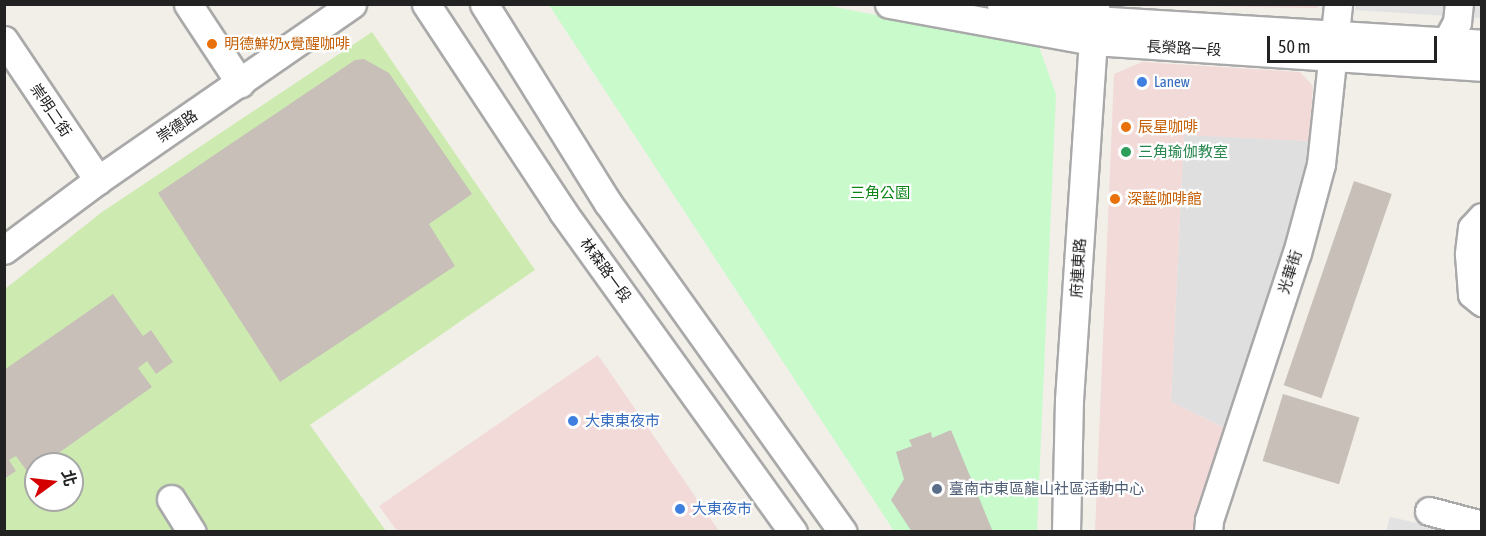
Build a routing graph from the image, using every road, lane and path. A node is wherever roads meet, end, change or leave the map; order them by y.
1 (188, 4) edge
2 (352, 4) edge
3 (426, 4) edge
4 (484, 4) edge
5 (889, 4) edge
6 (1001, 4) edge
7 (1338, 4) edge
8 (1441, 4) edge
9 (1459, 4) edge
10 (1164, 13) edge
11 (1093, 22) edge
12 (4, 40) edge
13 (1446, 42) junction
14 (1482, 44) edge
15 (1334, 45) junction
16 (1482, 67) edge
17 (240, 83) junction
18 (98, 180) junction
19 (1482, 217) edge
20 (4, 250) edge
21 (1482, 302) edge
22 (171, 499) dead end
23 (1429, 511) dead end
24 (1482, 525) edge
25 (192, 531) edge
26 (793, 531) edge
27 (843, 531) edge
28 (1066, 531) edge
29 (1208, 531) edge

1 - 17 street
2 - 17 street, 崇德路
3 - 26 street, 林森路一段
4 - 27 street
5 - 11 street, 長榮路一段
6 - 11 street, 長榮路一段
7 - 15 street, 光華街
8 - 13 street
9 - 13 street
10 - 11 street, 長榮路一段
10 - 15 street, 長榮路一段
11 - 15 street, 長榮路一段
11 - 28 street, 府連東路
12 - 18 street, 崇明二街
13 - 14 street, 長榮路一段
13 - 15 street, 長榮路一段
15 - 16 street, 長榮路一段
15 - 29 street, 光華街
17 - 18 street, 崇德路
18 - 20 street, 崇德路
19 - 21 street
22 - 25 street
23 - 24 street

